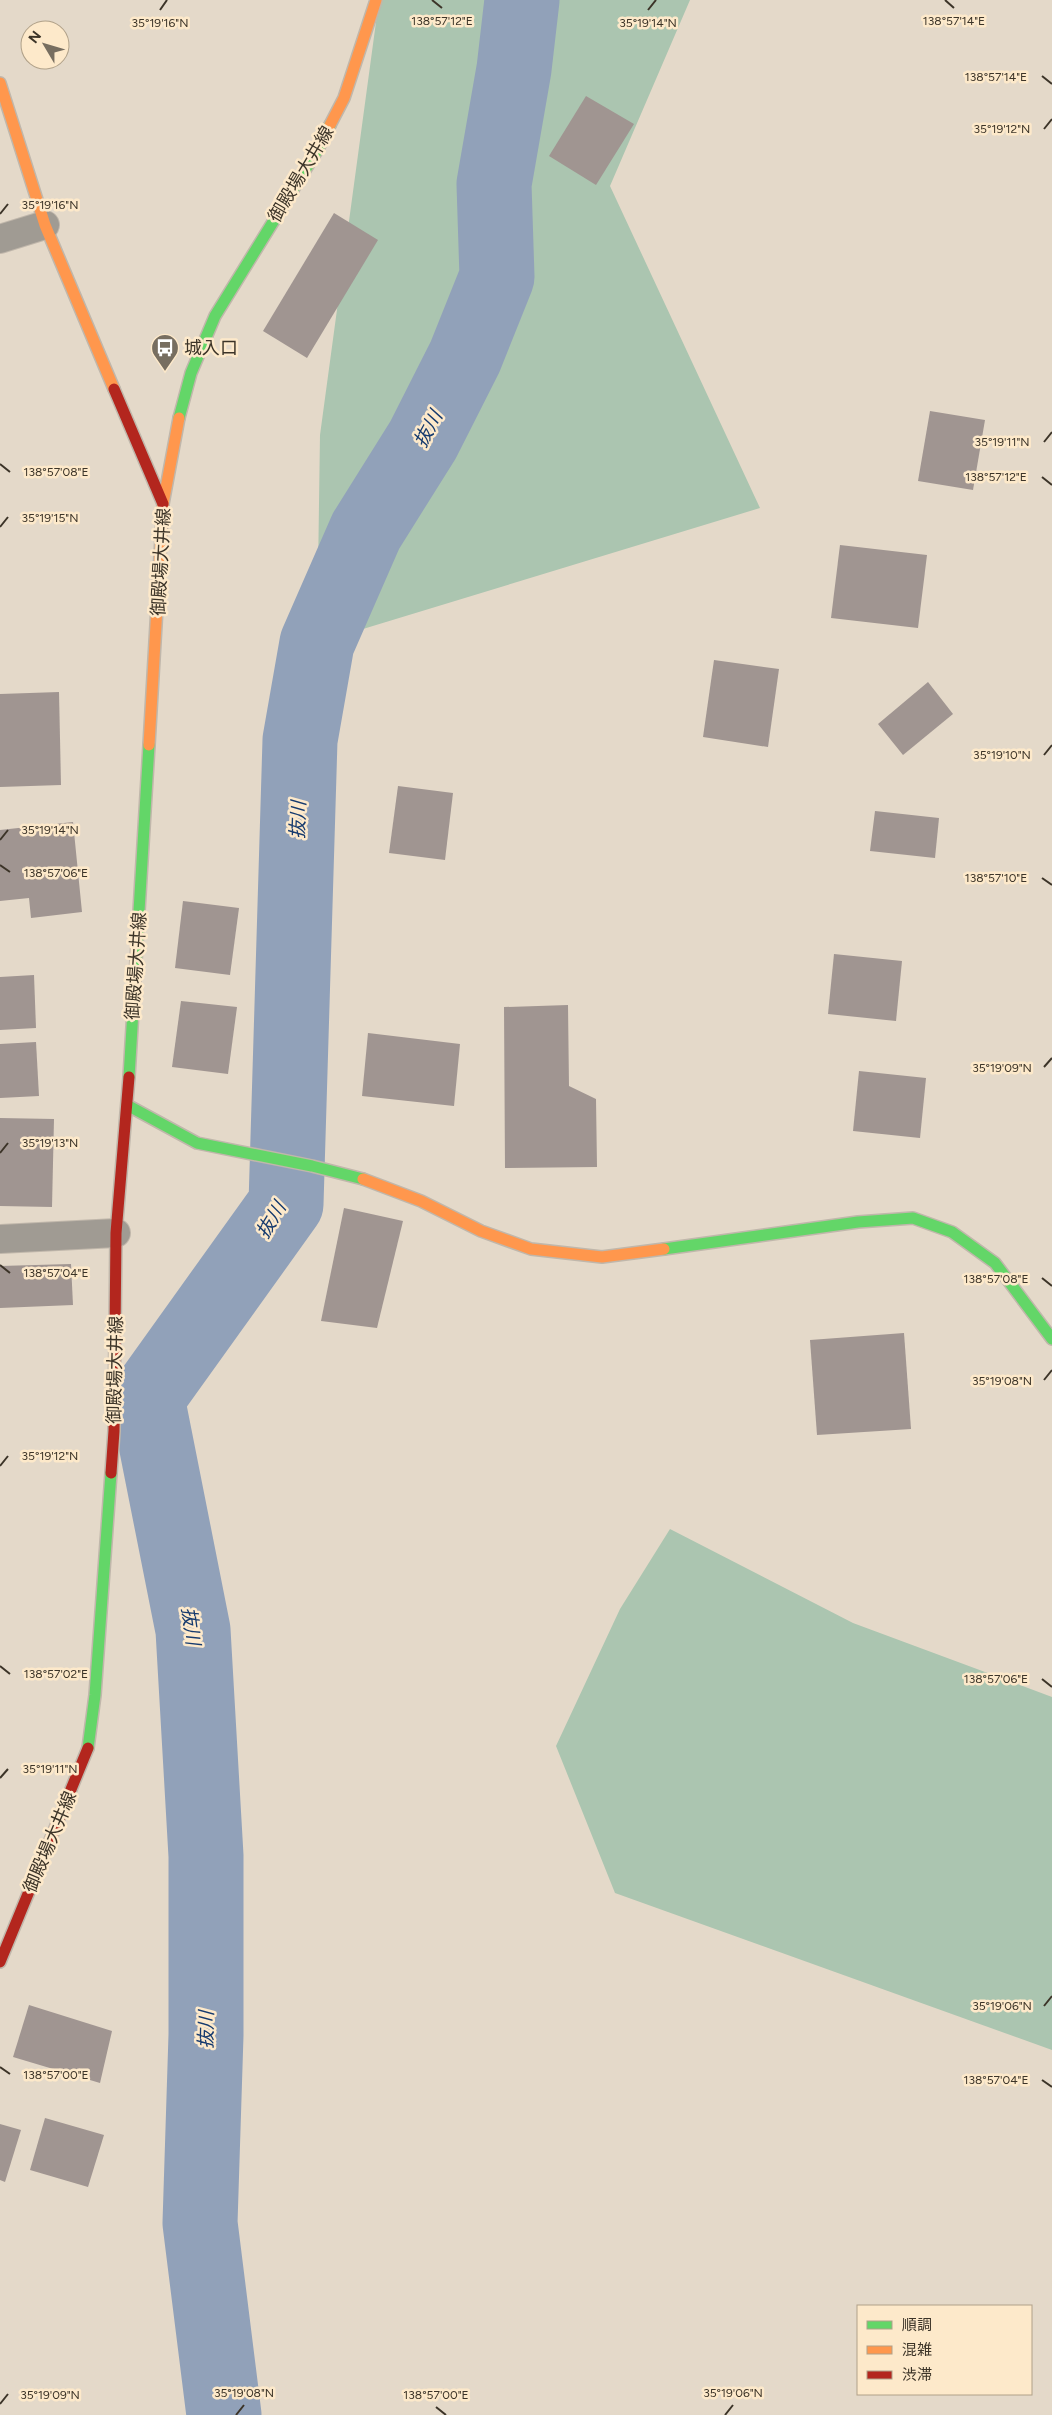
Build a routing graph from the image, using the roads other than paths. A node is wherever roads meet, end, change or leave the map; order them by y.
1 (376, 0) edge
2 (0, 84) edge
3 (45, 225) junction
4 (0, 239) edge
5 (164, 504) junction
6 (127, 1104) junction
7 (116, 1233) junction
8 (0, 1239) edge
9 (1052, 1339) edge
10 (0, 1962) edge

1 - 5 main road, 御殿場大井線
2 - 3 main road
3 - 4 street
3 - 5 main road
5 - 6 main road, 御殿場大井線
6 - 7 main road, 御殿場大井線
6 - 9 main road
7 - 8 street
7 - 10 main road, 御殿場大井線

